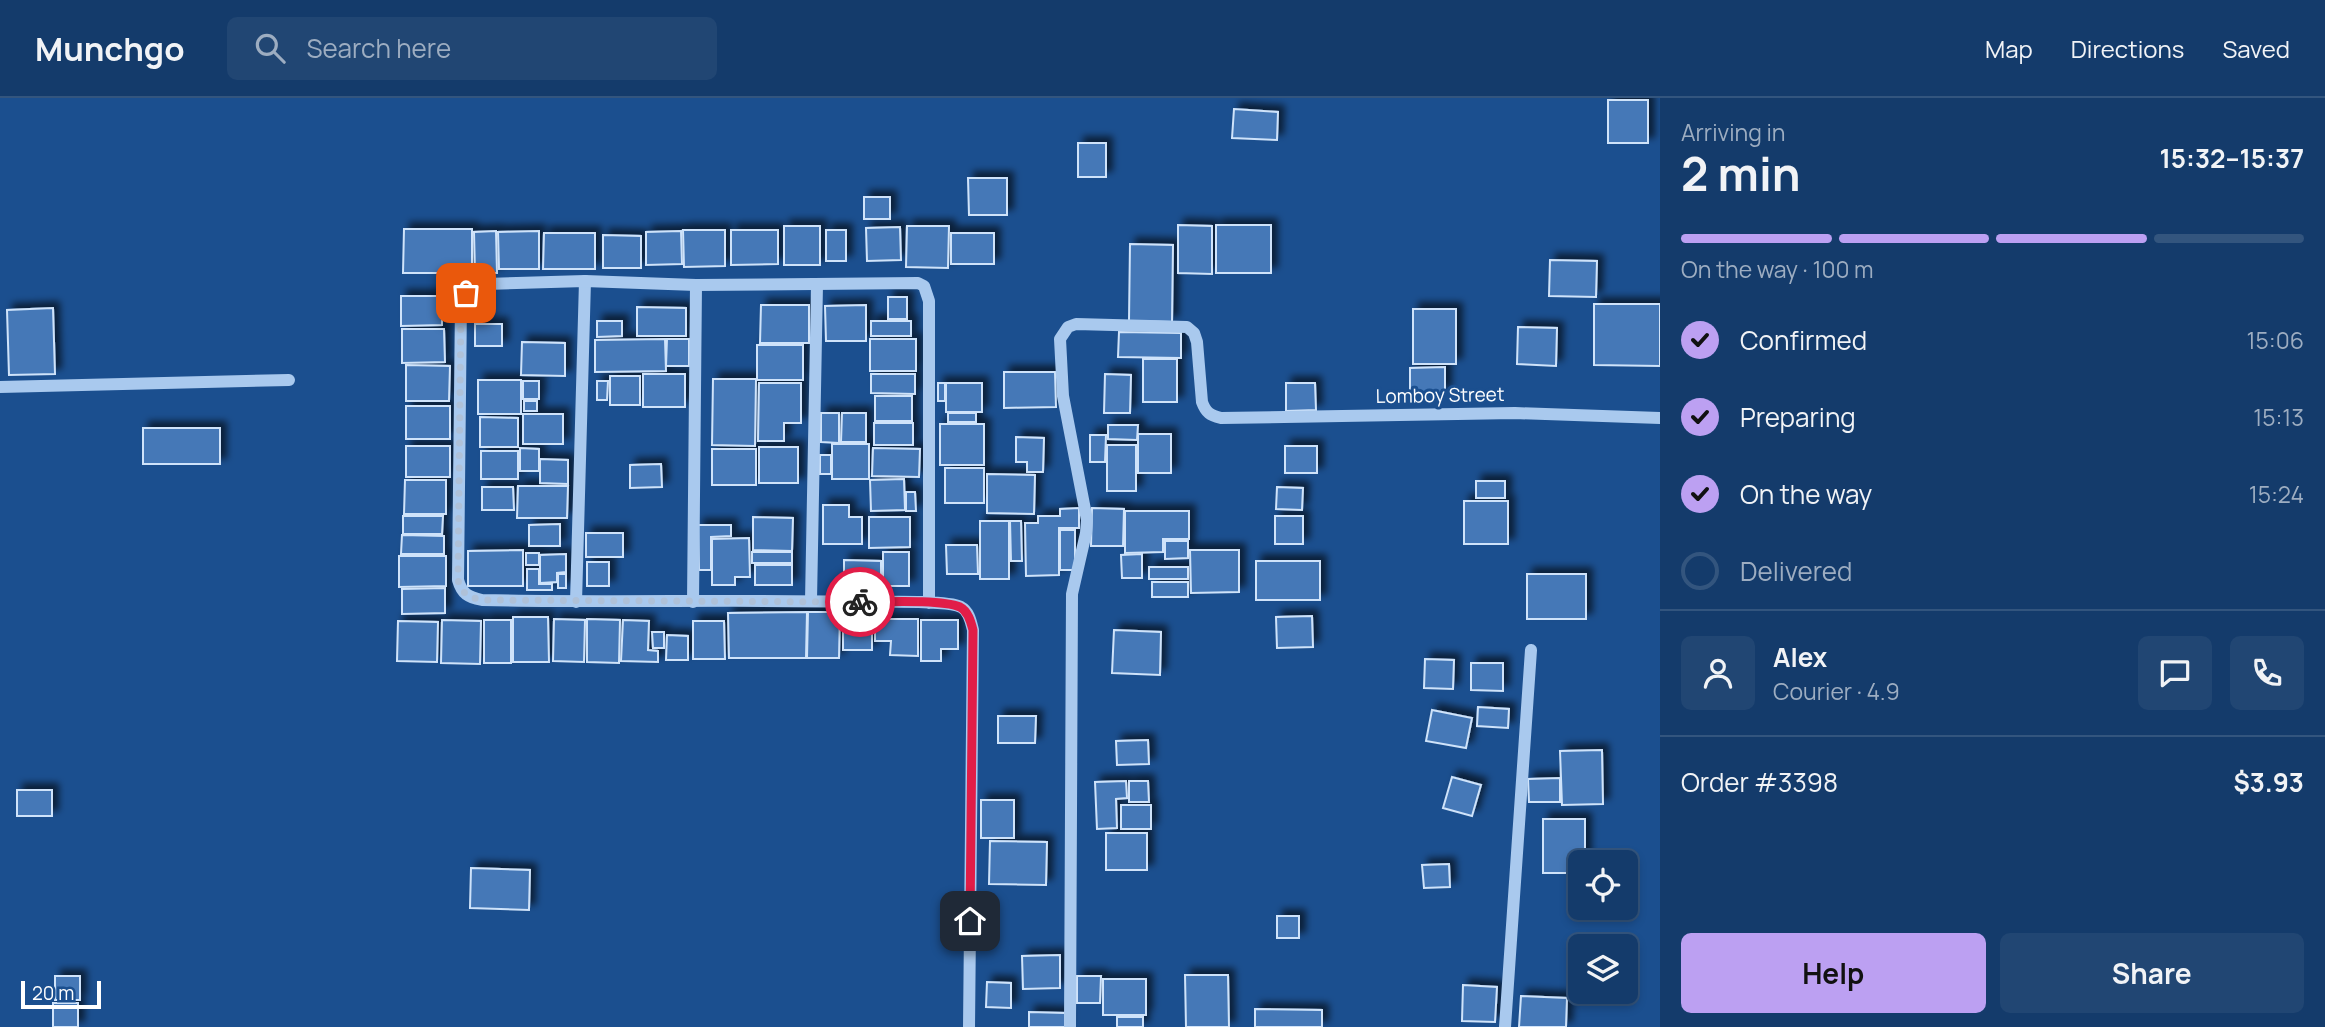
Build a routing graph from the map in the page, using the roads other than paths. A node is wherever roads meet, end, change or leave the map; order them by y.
1 (585, 281) junction
2 (696, 285) junction
3 (817, 285) junction
4 (289, 380) dead end
5 (0, 387) edge
6 (1660, 418) edge
7 (811, 601) junction
8 (576, 602) junction
9 (693, 602) junction
10 (929, 603) junction
11 (1531, 650) dead end
12 (968, 1027) edge
13 (1070, 1027) edge
14 (1505, 1027) edge

1 - 2 street
1 - 8 street
1 - 8 street
2 - 3 street
2 - 9 street
3 - 7 street
3 - 10 street
4 - 5 street
6 - 13 street, Lomboy Street
7 - 9 street
7 - 10 street
8 - 9 street
10 - 12 street
11 - 14 street

